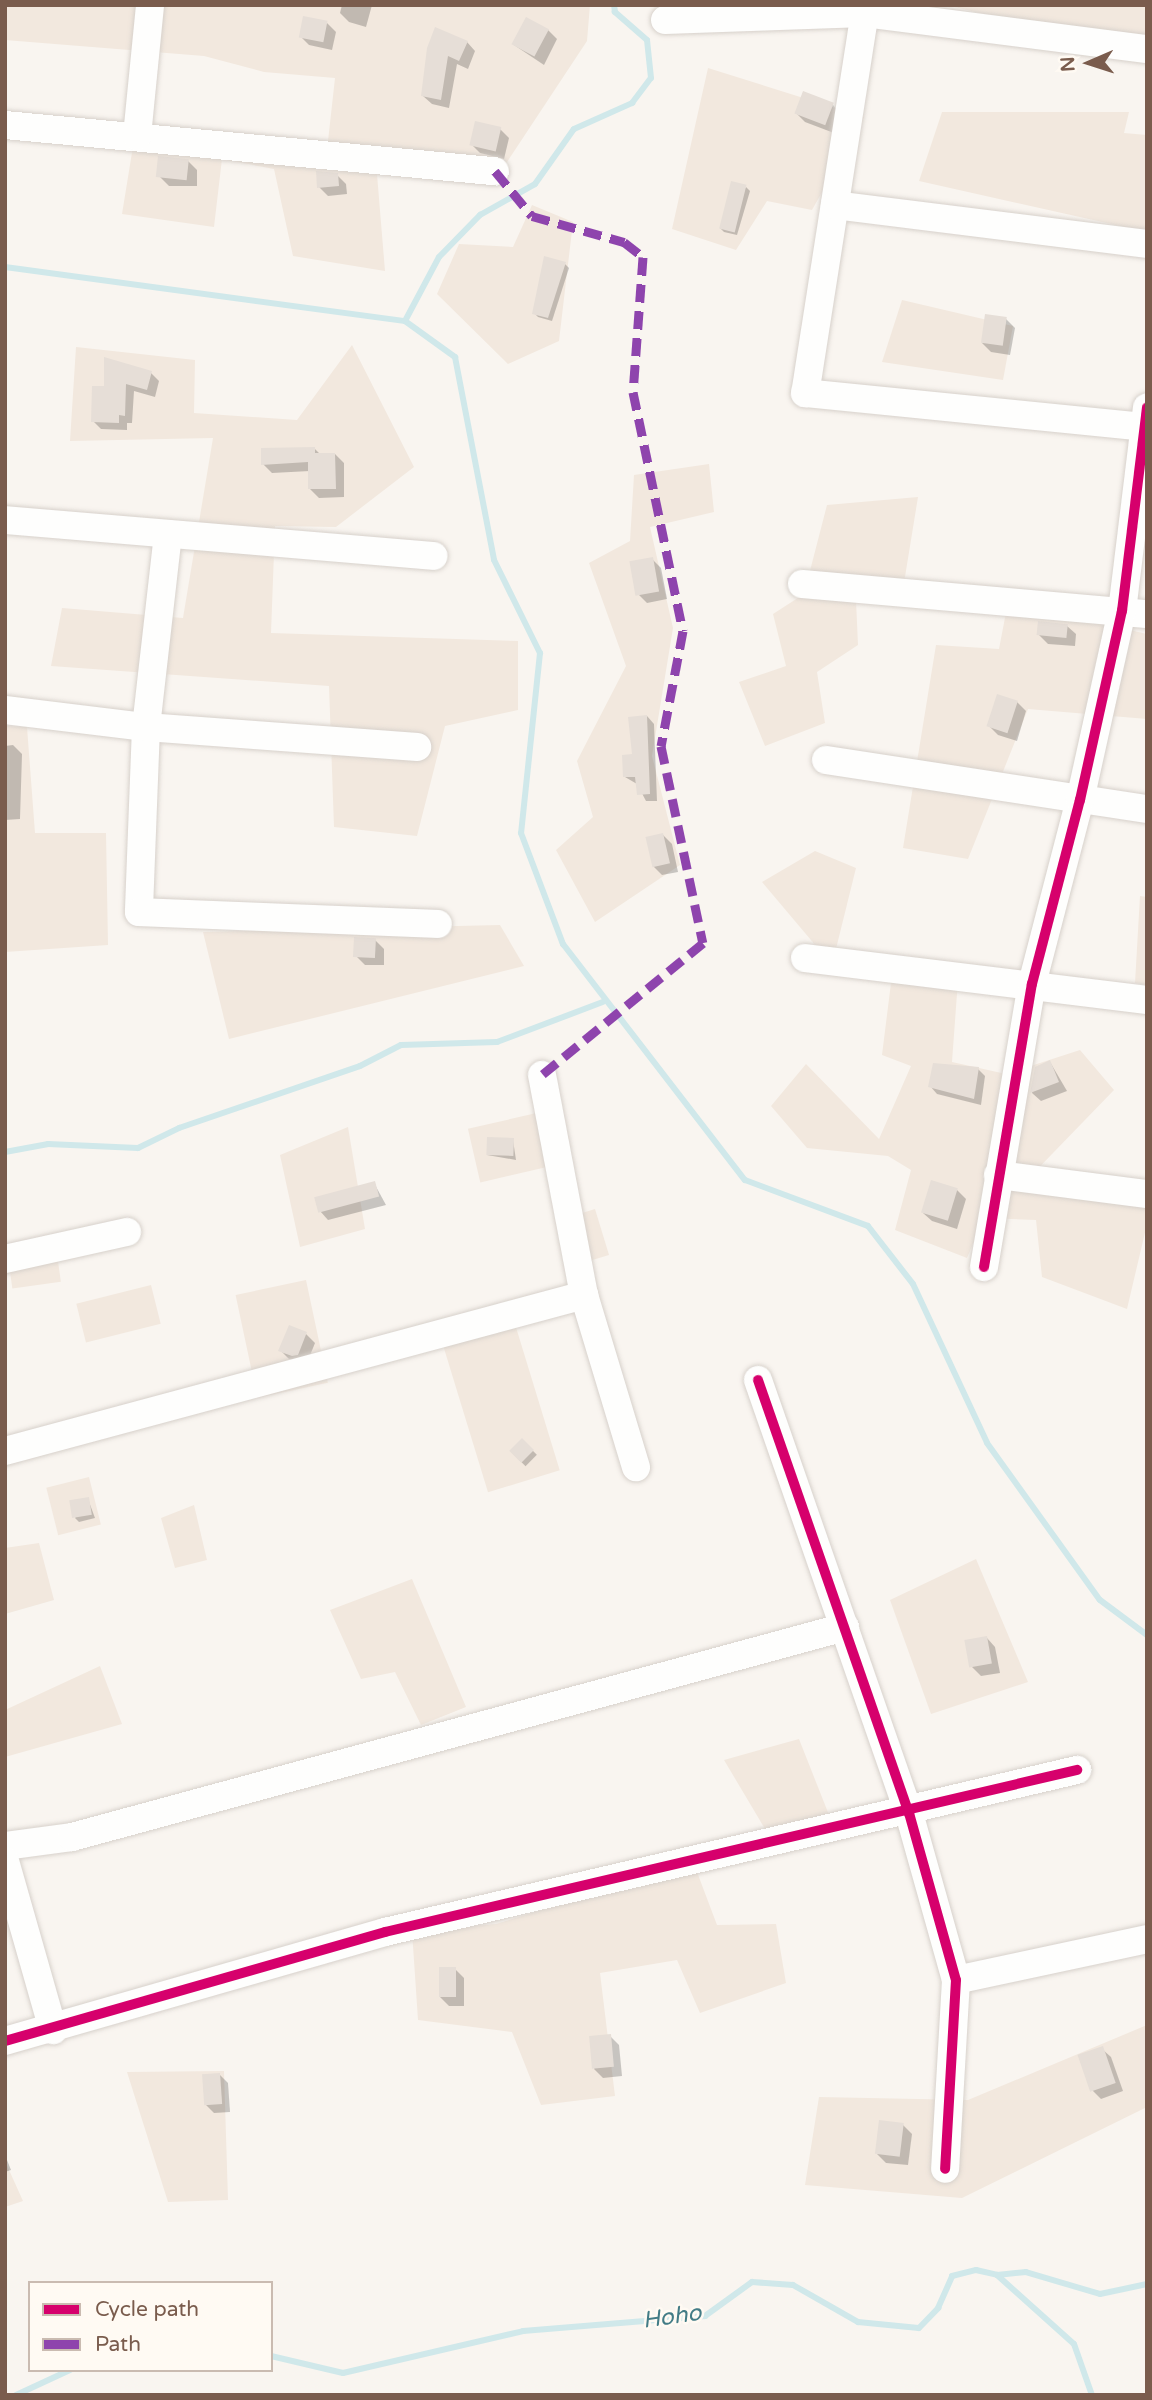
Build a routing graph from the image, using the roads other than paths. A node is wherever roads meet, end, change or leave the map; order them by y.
1 (150, 5) edge
2 (865, 9) edge
3 (665, 20) dead end
4 (1147, 49) edge
5 (5, 125) edge
6 (137, 136) junction
7 (495, 171) dead end
8 (835, 205) junction
9 (1147, 244) edge
10 (1145, 421) edge
11 (5, 520) edge
12 (167, 534) junction
13 (433, 556) dead end
14 (802, 584) dead end
15 (1134, 612) edge
16 (5, 710) edge
17 (146, 727) junction
18 (417, 747) dead end
19 (826, 760) dead end
20 (1080, 800) junction
21 (1147, 809) edge
22 (438, 924) dead end
23 (805, 958) dead end
24 (1032, 984) junction
25 (1147, 1000) edge
26 (542, 1075) dead end
27 (998, 1175) junction
28 (1147, 1194) edge
29 (127, 1232) dead end
30 (5, 1259) edge
31 (984, 1267) dead end
32 (584, 1295) junction
33 (758, 1380) dead end
34 (5, 1451) edge
35 (636, 1467) dead end
36 (845, 1627) junction
37 (1077, 1770) dead end
38 (909, 1813) junction
39 (5, 1846) edge
40 (5, 1861) edge
41 (1147, 1938) edge
42 (956, 1980) junction
43 (53, 2030) junction
44 (5, 2041) edge
45 (945, 2169) dead end

1 - 6 street
2 - 3 street
2 - 4 street
2 - 8 street
5 - 6 street
6 - 7 street
8 - 9 street
8 - 10 street
10 - 15 street
11 - 12 street
12 - 13 street
12 - 17 street
14 - 15 street
15 - 20 street
16 - 17 street
17 - 18 street
17 - 22 street
19 - 20 street
20 - 21 street
20 - 24 street
23 - 24 street
24 - 25 street
24 - 27 street
26 - 32 street
27 - 28 street
27 - 31 street
29 - 30 street
32 - 34 street
32 - 35 street
33 - 36 street
36 - 38 street
36 - 39 street
37 - 38 street
38 - 42 street
38 - 43 street
40 - 43 street
41 - 42 street
42 - 45 street
43 - 44 street

